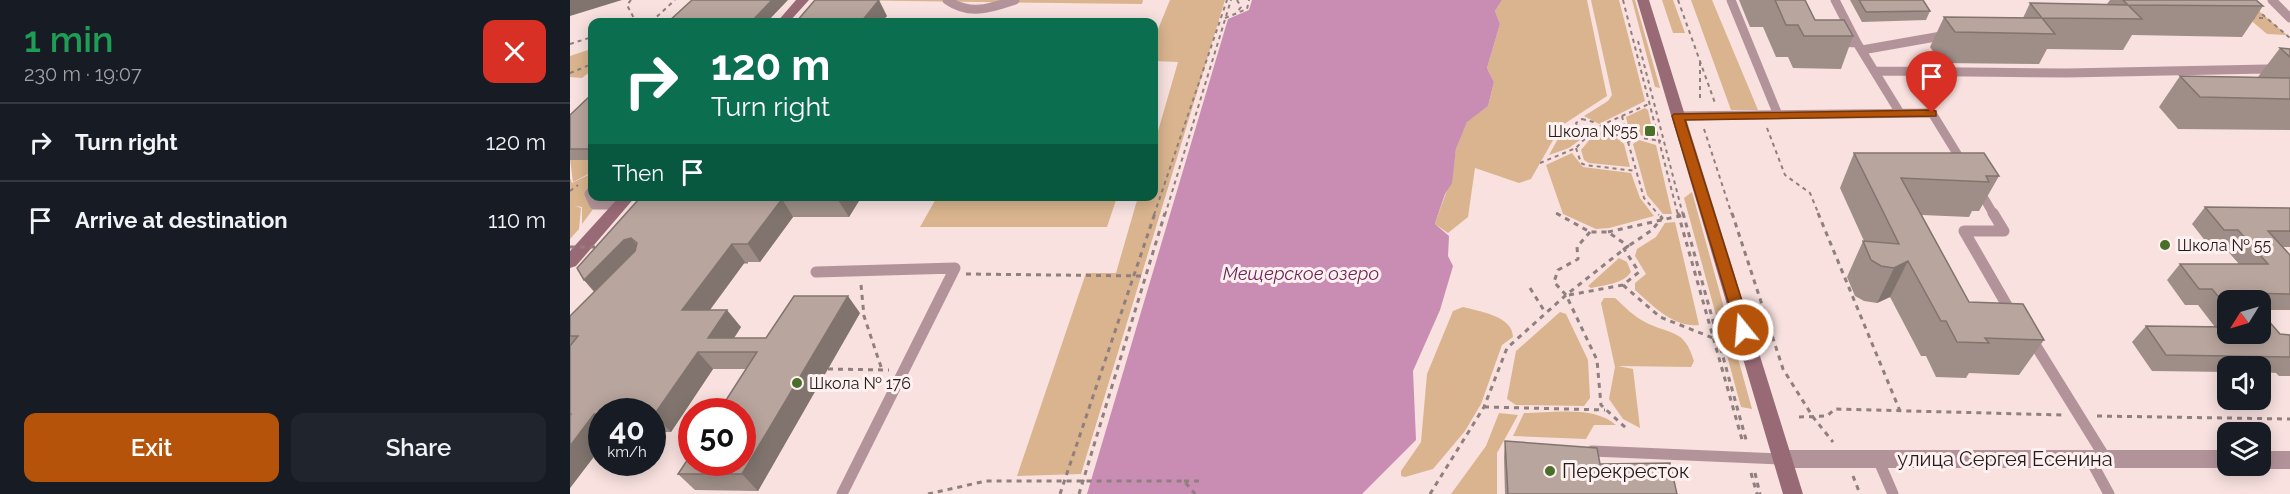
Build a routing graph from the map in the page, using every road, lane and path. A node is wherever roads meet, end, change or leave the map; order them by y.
1 (631, 0) edge
2 (675, 0) edge
3 (803, 0) edge
4 (947, 0) edge
5 (1015, 0) edge
6 (1229, 0) edge
7 (1237, 0) edge
8 (1250, 0) edge
9 (1625, 0) edge
10 (1643, 0) edge
11 (1678, 0) edge
12 (1731, 0) edge
13 (1835, 0) edge
14 (2272, 0) edge
15 (2253, 6) edge
16 (1237, 13) junction
17 (634, 18) edge
18 (655, 18) edge
19 (787, 18) edge
20 (1225, 18) junction
21 (2247, 18) edge
22 (2267, 18) junction
23 (2290, 18) edge
24 (1953, 34) edge
25 (588, 38) edge
26 (2290, 38) edge
27 (1833, 42) edge
28 (570, 44) edge
29 (1859, 46) junction
30 (1700, 62) junction
31 (588, 66) edge
32 (1876, 71) junction
33 (570, 73) edge
34 (2290, 73) edge
35 (1711, 93) dead end
36 (1651, 103) junction
37 (1900, 113) junction
38 (1762, 115) junction
39 (1778, 115) junction
40 (1622, 116) junction
41 (1678, 116) junction
42 (1700, 116) junction
43 (1595, 128) junction
44 (1625, 129) junction
45 (1616, 134) junction
46 (1636, 136) junction
47 (1661, 141) junction
48 (1628, 142) junction
49 (1576, 148) junction
50 (1540, 163) dead end
51 (1636, 171) junction
52 (1968, 172) edge
53 (1974, 182) edge
54 (575, 187) dead end
55 (570, 189) edge
56 (592, 201) edge
57 (625, 201) edge
58 (1556, 213) dead end
59 (1684, 215) junction
60 (1678, 216) junction
61 (1662, 218) junction
62 (1590, 232) junction
63 (1608, 232) junction
64 (570, 247) edge
65 (603, 247) edge
66 (1624, 249) junction
67 (570, 262) edge
68 (742, 262) dead end
69 (753, 262) dead end
70 (853, 271) junction
71 (816, 272) dead end
72 (952, 274) junction
73 (1133, 276) junction
74 (1144, 276) junction
75 (1623, 285) junction
76 (1530, 288) dead end
77 (1566, 295) junction
78 (1545, 312) junction
79 (1712, 338) junction
80 (1718, 340) junction
81 (828, 369) dead end
82 (1484, 407) junction
83 (1835, 409) dead end
84 (1606, 410) junction
85 (1900, 411) dead end
86 (1799, 417) dead end
87 (1813, 417) junction
88 (1627, 429) dead end
89 (1592, 451) edge
90 (1749, 457) junction
91 (1782, 459) junction
92 (1846, 459) junction
93 (1878, 459) junction
94 (2098, 459) junction
95 (2217, 459) edge
96 (2271, 459) edge
97 (2290, 460) edge
98 (1065, 481) junction
99 (1184, 481) junction
100 (1203, 481) dead end
101 (1082, 482) junction
102 (842, 494) edge
103 (928, 494) edge
104 (1060, 494) edge
105 (1079, 494) edge
106 (1195, 494) edge
107 (1430, 494) edge
108 (1759, 494) edge
109 (1793, 494) edge
110 (1893, 494) edge
111 (2109, 494) edge

1 - 17 path
2 - 18 path
3 - 19 main road
4 - 5 lane
6 - 20 path
6 - 73 path
7 - 16 path
8 - 16 path
9 - 36 path
10 - 41 main road
11 - 30 path
12 - 39 lane
13 - 29 lane
14 - 23 lane
15 - 22 path
16 - 20 path
20 - 74 path
21 - 22 path
22 - 26 path
24 - 29 lane
25 - 28 path
27 - 29 lane
29 - 32 lane
30 - 35 path
30 - 42 path
31 - 33 path
32 - 34 lane
32 - 37 lane
36 - 40 path
36 - 47 path
37 - 39 lane
37 - 52 lane
38 - 39 lane
38 - 42 lane
38 - 85 path
40 - 43 path
40 - 44 path
41 - 42 lane
41 - 91 main road
42 - 87 path
43 - 43 path
43 - 45 path
43 - 49 path
44 - 45 path
44 - 46 path
45 - 48 path
46 - 47 path
46 - 48 path
47 - 59 path
47 - 60 path
48 - 51 path
49 - 50 path
49 - 51 path
51 - 61 path
53 - 94 lane
54 - 55 path
56 - 57 lane
57 - 67 main road
58 - 62 path
59 - 60 path
59 - 80 path
60 - 61 path
60 - 79 path
61 - 63 path
61 - 66 path
62 - 63 path
62 - 77 path
63 - 66 path
64 - 65 path, bridge
66 - 75 path
66 - 77 path
68 - 69 path
70 - 71 lane
70 - 72 lane
70 - 81 path
72 - 73 path
72 - 102 lane
73 - 74 path
73 - 98 path
74 - 101 path
75 - 77 path
75 - 79 path
76 - 78 path
77 - 78 path
77 - 84 path
78 - 82 path
79 - 80 path
79 - 90 path
80 - 90 path
82 - 84 path
82 - 107 path
83 - 87 path
84 - 88 path
86 - 87 path
87 - 92 path
89 - 90 lane
90 - 91 lane
90 - 108 path
91 - 92 street, улица Сергея Есенина
91 - 109 main road
92 - 93 street, улица Сергея Есенина
93 - 94 street, улица Сергея Есенина
93 - 110 lane
94 - 95 street, улица Сергея Есенина
94 - 111 lane
96 - 97 street
98 - 101 path
98 - 103 path
98 - 104 path
99 - 100 path
99 - 101 path
99 - 106 path
101 - 105 path

